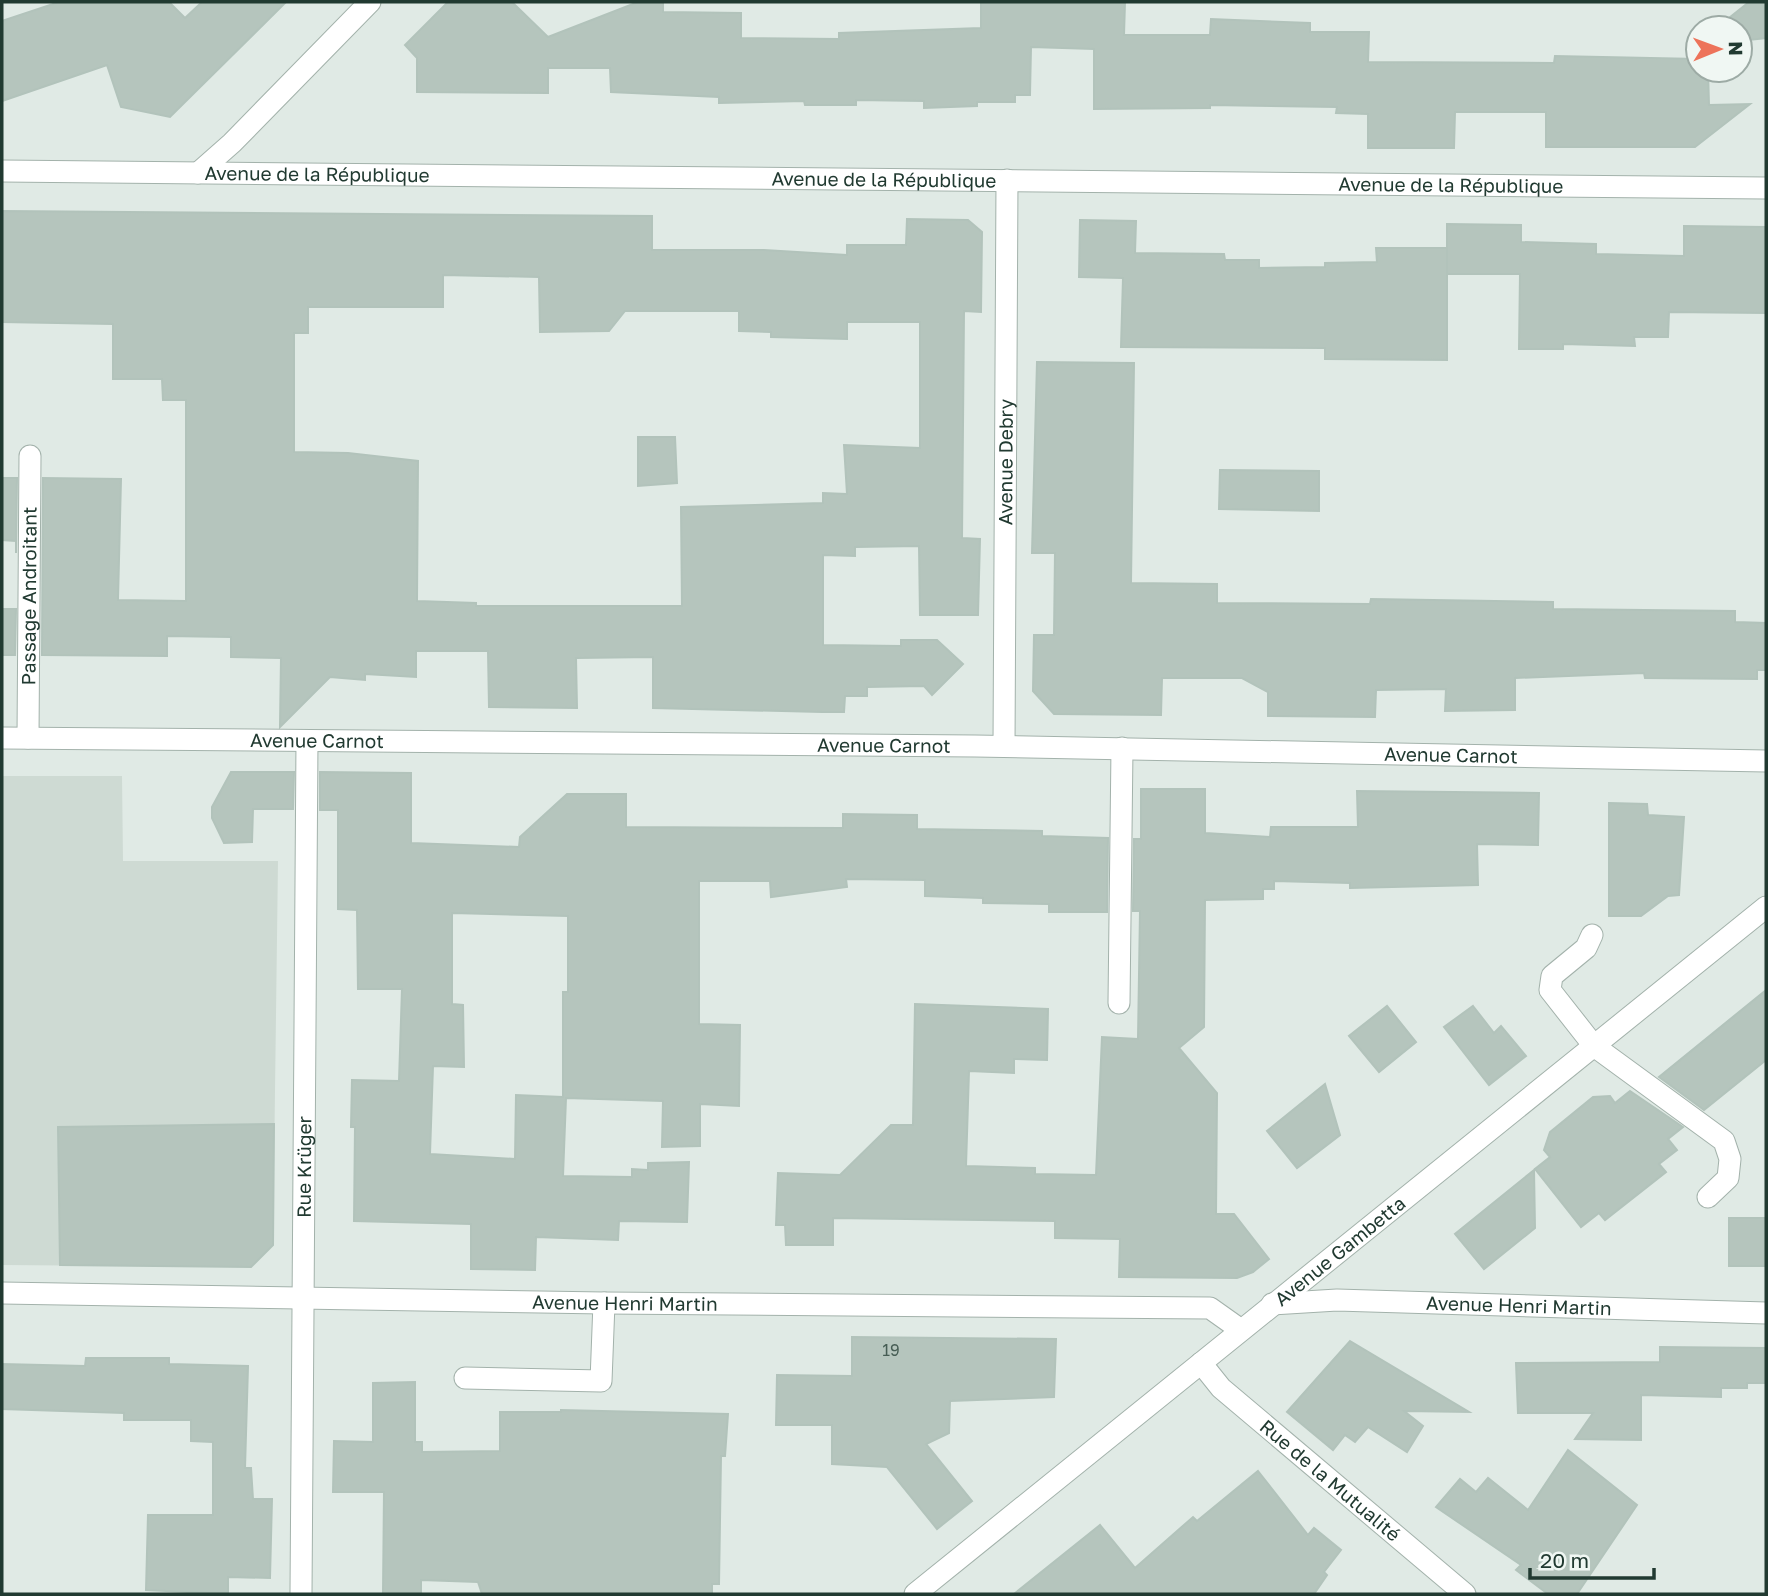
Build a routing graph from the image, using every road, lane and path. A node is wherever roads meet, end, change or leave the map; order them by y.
1 (370, 2) edge
2 (2, 171) edge
3 (198, 173) junction
4 (1007, 180) junction
5 (1766, 188) edge
6 (30, 456) dead end
7 (2, 738) edge
8 (28, 738) junction
9 (307, 741) junction
10 (1004, 746) junction
11 (1122, 748) junction
12 (1766, 761) edge
13 (1766, 907) edge
14 (1592, 935) dead end
15 (1119, 1003) dead end
16 (1594, 1046) junction
17 (1708, 1197) dead end
18 (2, 1293) edge
19 (305, 1297) junction
20 (604, 1303) junction
21 (1272, 1304) junction
22 (1766, 1313) edge
23 (1241, 1330) junction
24 (1201, 1363) junction
25 (465, 1378) dead end
26 (301, 1594) edge
27 (915, 1594) edge
28 (1465, 1594) edge

1 - 3 street
2 - 3 street, Avenue de la République
3 - 4 street, Avenue de la République
4 - 5 street, Avenue de la République
4 - 10 street, Avenue Debry
6 - 8 street, Passage Androitant
7 - 8 street, Avenue Carnot
8 - 9 street, Avenue Carnot
9 - 10 street, Avenue Carnot
9 - 19 street, Rue Krüger
10 - 11 street, Avenue Carnot
11 - 12 street, Avenue Carnot
11 - 15 street
13 - 16 street, Avenue Gambetta
14 - 16 street
16 - 17 street
16 - 21 street, Avenue Gambetta
18 - 19 street, Avenue Henri Martin
19 - 20 street, Avenue Henri Martin
19 - 26 street, Rue Krüger
20 - 23 street, Avenue Henri Martin
20 - 25 street
21 - 22 street, Avenue Henri Martin
21 - 23 street, Avenue Gambetta
23 - 24 street, Avenue Gambetta
24 - 27 street, Avenue Gambetta
24 - 28 street, Rue de la Mutualité

